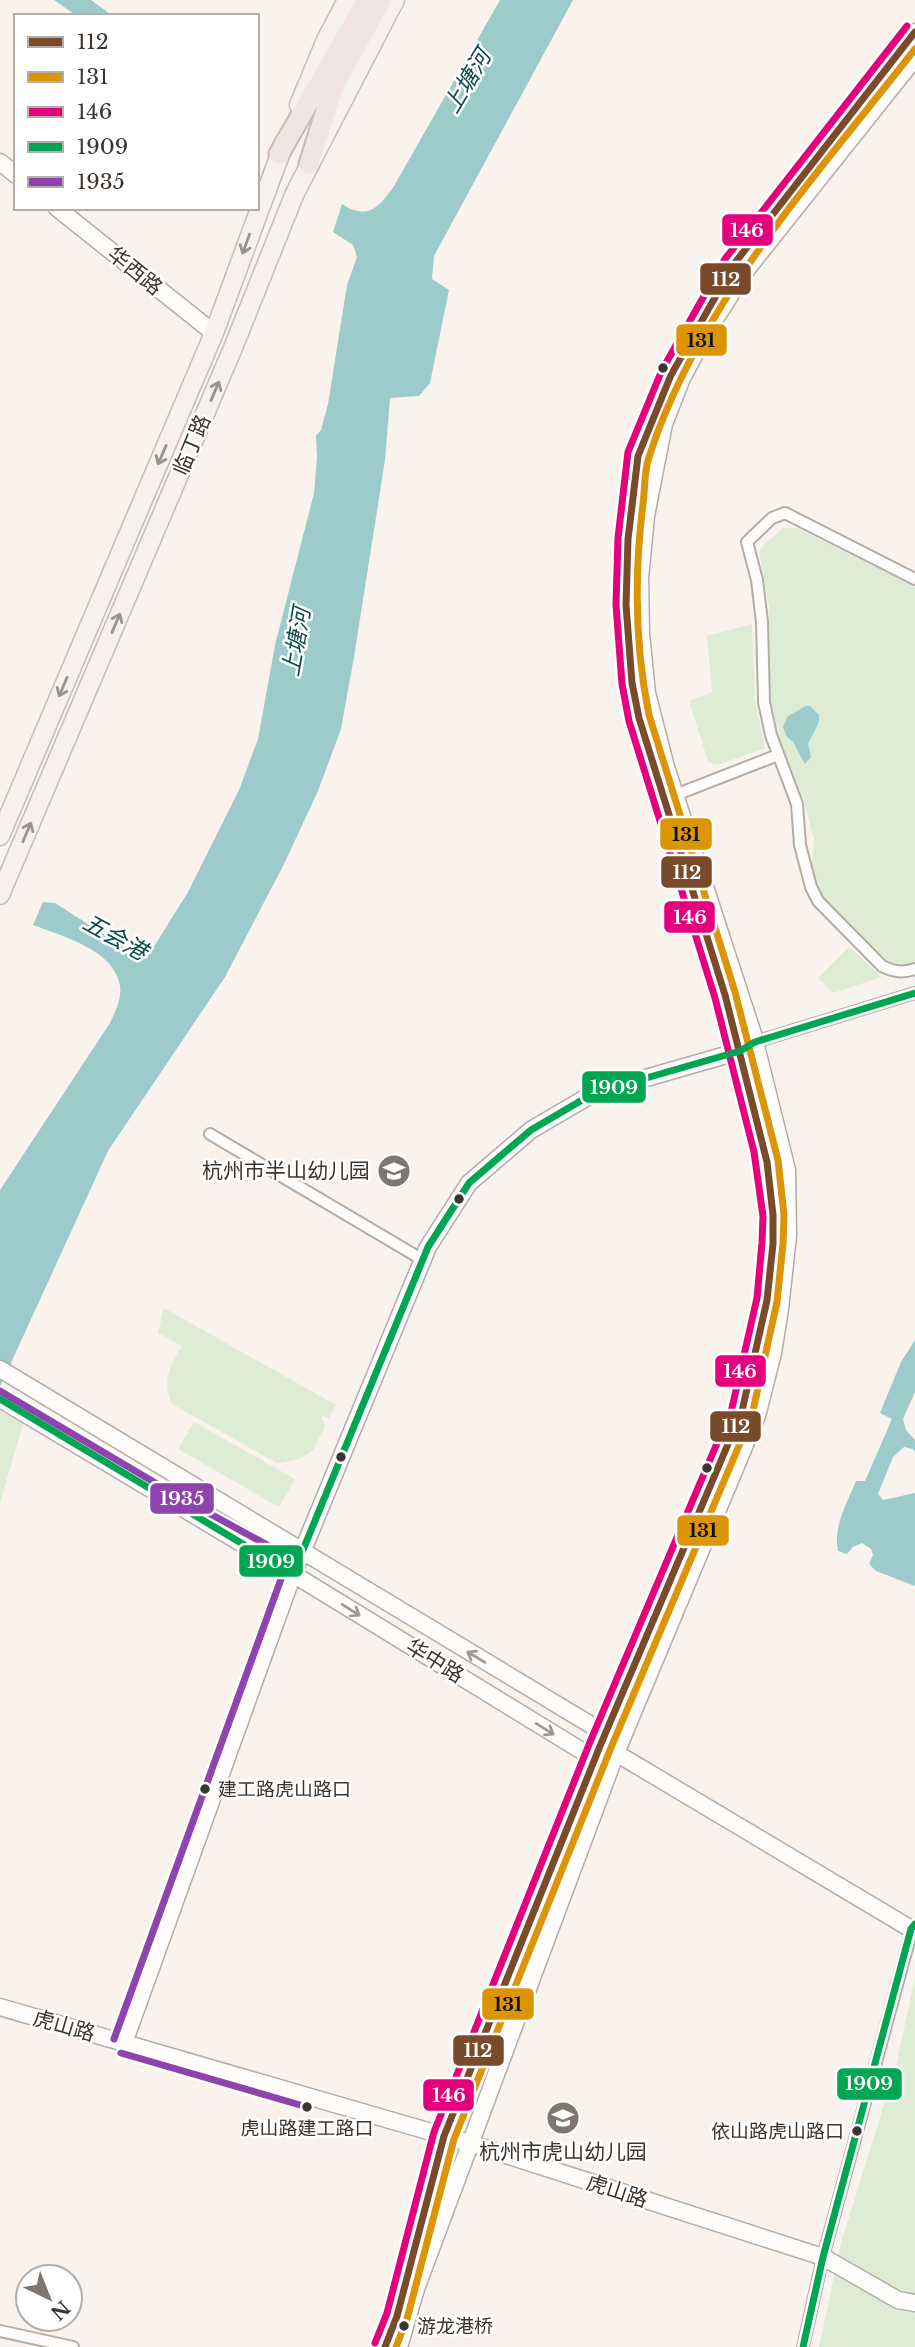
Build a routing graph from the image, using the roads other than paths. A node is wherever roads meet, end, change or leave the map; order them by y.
1 (346, 0) edge
2 (367, 0) edge
3 (381, 0) edge
4 (395, 0) edge
5 (915, 32) edge
6 (915, 58) edge
7 (326, 86) junction
8 (279, 154) junction
9 (0, 162) edge
10 (309, 164) junction
11 (14, 173) edge
12 (259, 209) edge
13 (60, 210) edge
14 (259, 210) edge
15 (214, 333) junction
16 (915, 579) edge
17 (778, 755) junction
18 (669, 797) junction
19 (0, 836) edge
20 (0, 895) edge
21 (915, 969) edge
22 (915, 993) edge
23 (755, 1042) junction
24 (740, 1051) junction
25 (210, 1134) dead end
26 (423, 1260) junction
27 (4, 1374) edge
28 (0, 1390) edge
29 (0, 1399) edge
30 (177, 1489) junction
31 (269, 1533) junction
32 (256, 1552) junction
33 (303, 1553) junction
34 (293, 1574) junction
35 (606, 1734) junction
36 (616, 1753) junction
37 (595, 1759) junction
38 (913, 1926) edge
39 (0, 2007) edge
40 (124, 2043) junction
41 (444, 2136) junction
42 (469, 2143) junction
43 (823, 2257) junction
44 (915, 2303) edge
45 (0, 2331) edge
46 (73, 2347) edge
47 (385, 2347) edge
48 (399, 2347) edge
49 (803, 2347) edge

1 - 8 main road, 临丁路
2 - 7 highway
3 - 7 highway
4 - 10 main road, 临丁路
5 - 18 main road
6 - 18 main road
7 - 8 highway
7 - 10 highway
8 -> 12 main road, 临丁路
9 - 11 main road
20 -> 10 main road, 临丁路
13 - 15 main road, 华西路
14 -> 15 main road, 临丁路
15 -> 19 main road, 临丁路
16 - 17 street
17 - 18 street
17 - 21 street
18 - 23 main road
18 - 24 main road
22 - 23 street
23 - 24 main road
23 - 36 main road
24 - 26 main road
24 - 35 main road
25 - 26 street
26 - 33 main road
27 - 30 main road, 华中路
27 - 31 main road, 华中路
28 - 30 main road, 华中路
29 - 32 main road, 华中路
30 - 31 main road, 华中路
30 - 32 main road, 华中路
31 - 33 main road, 华中路
32 - 34 main road, 华中路
33 - 34 main road
35 -> 33 main road, 华中路
34 -> 37 main road, 华中路
34 - 40 main road
35 - 36 main road
35 - 37 main road
36 - 37 main road
36 - 38 main road
36 - 42 main road
37 - 41 main road
38 - 43 street
39 - 40 main road, 虎山路
40 - 41 main road, 虎山路
41 - 42 main road, 虎山路
41 - 47 main road
42 - 43 main road, 虎山路
42 - 48 main road
43 - 44 main road, 虎山路
43 - 49 street
45 - 46 street

